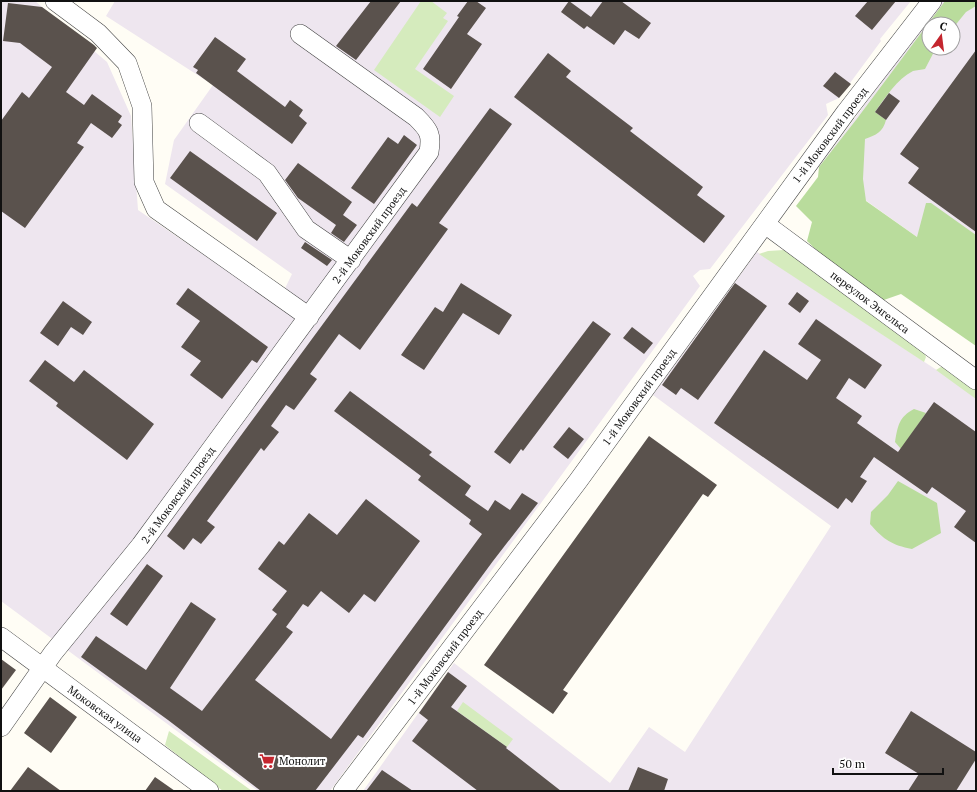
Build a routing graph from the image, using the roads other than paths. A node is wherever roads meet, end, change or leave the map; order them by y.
1 (55, 1) edge
2 (932, 1) edge
3 (300, 34) dead end
4 (199, 124) dead end
5 (765, 224) junction
6 (351, 260) junction
7 (309, 317) junction
8 (976, 380) edge
9 (1, 637) edge
10 (43, 668) junction
11 (1, 727) edge
12 (209, 791) edge
13 (343, 791) edge

1 - 7 street
2 - 5 street, 1-й Моковский проезд
3 - 6 street, 2-й Моковский проезд
4 - 6 street
5 - 8 street, переулок Энгельса
5 - 13 street, 1-й Моковский проезд
6 - 7 street, 2-й Моковский проезд
7 - 10 street, 2-й Моковский проезд
9 - 10 street, Моковская улица
10 - 11 street, 2-й Моковский проезд
10 - 12 street, Моковская улица

